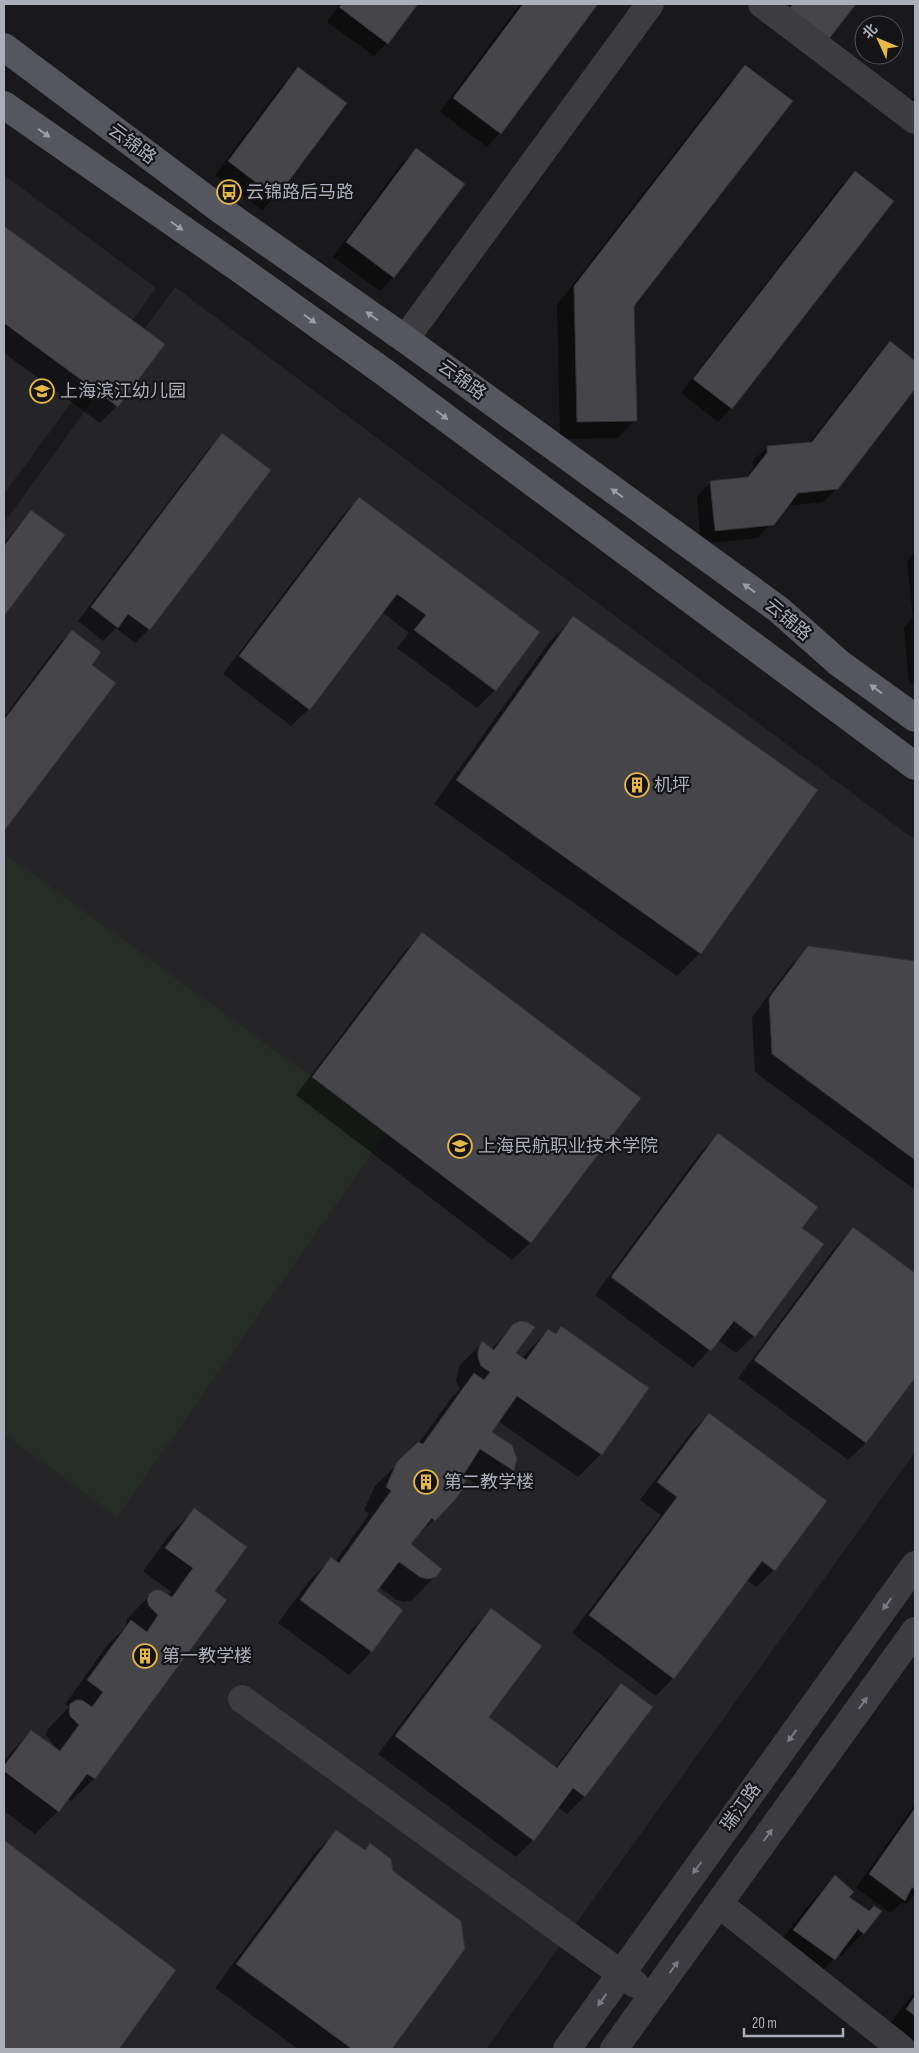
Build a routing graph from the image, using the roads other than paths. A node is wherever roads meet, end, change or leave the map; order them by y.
1 (650, 4) edge
2 (762, 4) edge
3 (4, 47) edge
4 (4, 105) edge
5 (915, 120) edge
6 (405, 339) junction
7 (915, 718) edge
8 (915, 766) edge
9 (915, 1565) edge
10 (915, 1631) edge
11 (242, 1698) dead end
12 (719, 1904) junction
13 (621, 1974) junction
14 (652, 1997) junction
15 (567, 2049) edge
16 (614, 2049) edge
17 (902, 2049) edge

1 - 6 street
2 - 5 street
6 -> 3 main road, 云锦路
4 -> 8 main road
7 -> 6 main road, 云锦路
9 -> 13 street, 瑞江路
12 -> 10 street
11 - 13 street
14 -> 12 street
12 - 17 street
13 - 14 street
13 -> 15 street, 瑞江路
14 - 16 street

